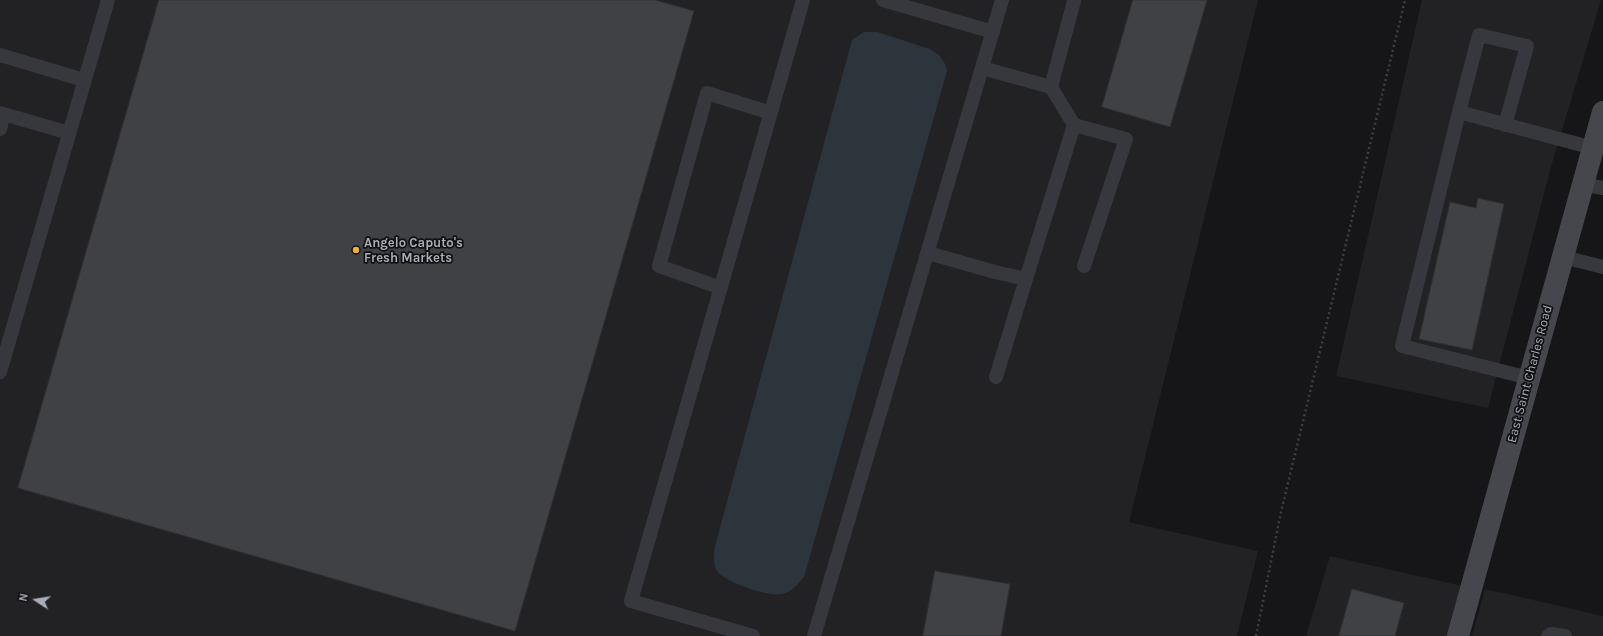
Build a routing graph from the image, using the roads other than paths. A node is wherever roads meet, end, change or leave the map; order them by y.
1 (108, 0) edge
2 (803, 0) edge
3 (883, 0) edge
4 (1002, 0) edge
5 (1074, 1) dead end
6 (993, 32) junction
7 (0, 55) edge
8 (982, 68) junction
9 (84, 80) junction
10 (1051, 86) junction
11 (1459, 112) junction
12 (1603, 112) edge
13 (771, 113) junction
14 (2, 114) edge
15 (1074, 125) junction
16 (1505, 125) junction
17 (0, 129) edge
18 (69, 133) junction
19 (1593, 148) junction
20 (1593, 186) edge
21 (928, 253) junction
22 (1562, 257) junction
23 (1084, 266) dead end
24 (1603, 266) edge
25 (1026, 279) junction
26 (721, 288) junction
27 (0, 372) edge
28 (996, 377) dead end
29 (1529, 378) junction
30 (753, 636) edge
31 (814, 636) edge
32 (1458, 636) edge
33 (1548, 636) edge
34 (1565, 636) edge

1 - 9 lane
2 - 13 lane
3 - 6 lane
4 - 6 lane
5 - 10 lane
6 - 8 lane
7 - 9 lane
8 - 10 lane
8 - 21 lane
9 - 18 lane
10 - 15 lane
11 - 16 lane
11 - 16 lane
11 - 29 lane
12 - 19 street, East Saint Charles Road
13 - 26 lane
13 - 26 lane
14 - 17 lane
14 - 18 lane
15 - 23 lane
15 - 25 lane
16 - 19 lane
18 - 27 lane
19 - 20 street, East Saint Charles Road
20 - 22 street, East Saint Charles Road
21 - 25 lane
21 - 31 lane
22 - 24 lane
22 - 29 street, East Saint Charles Road
25 - 28 lane
26 - 30 lane
29 - 32 street, East Saint Charles Road
33 - 34 lane

